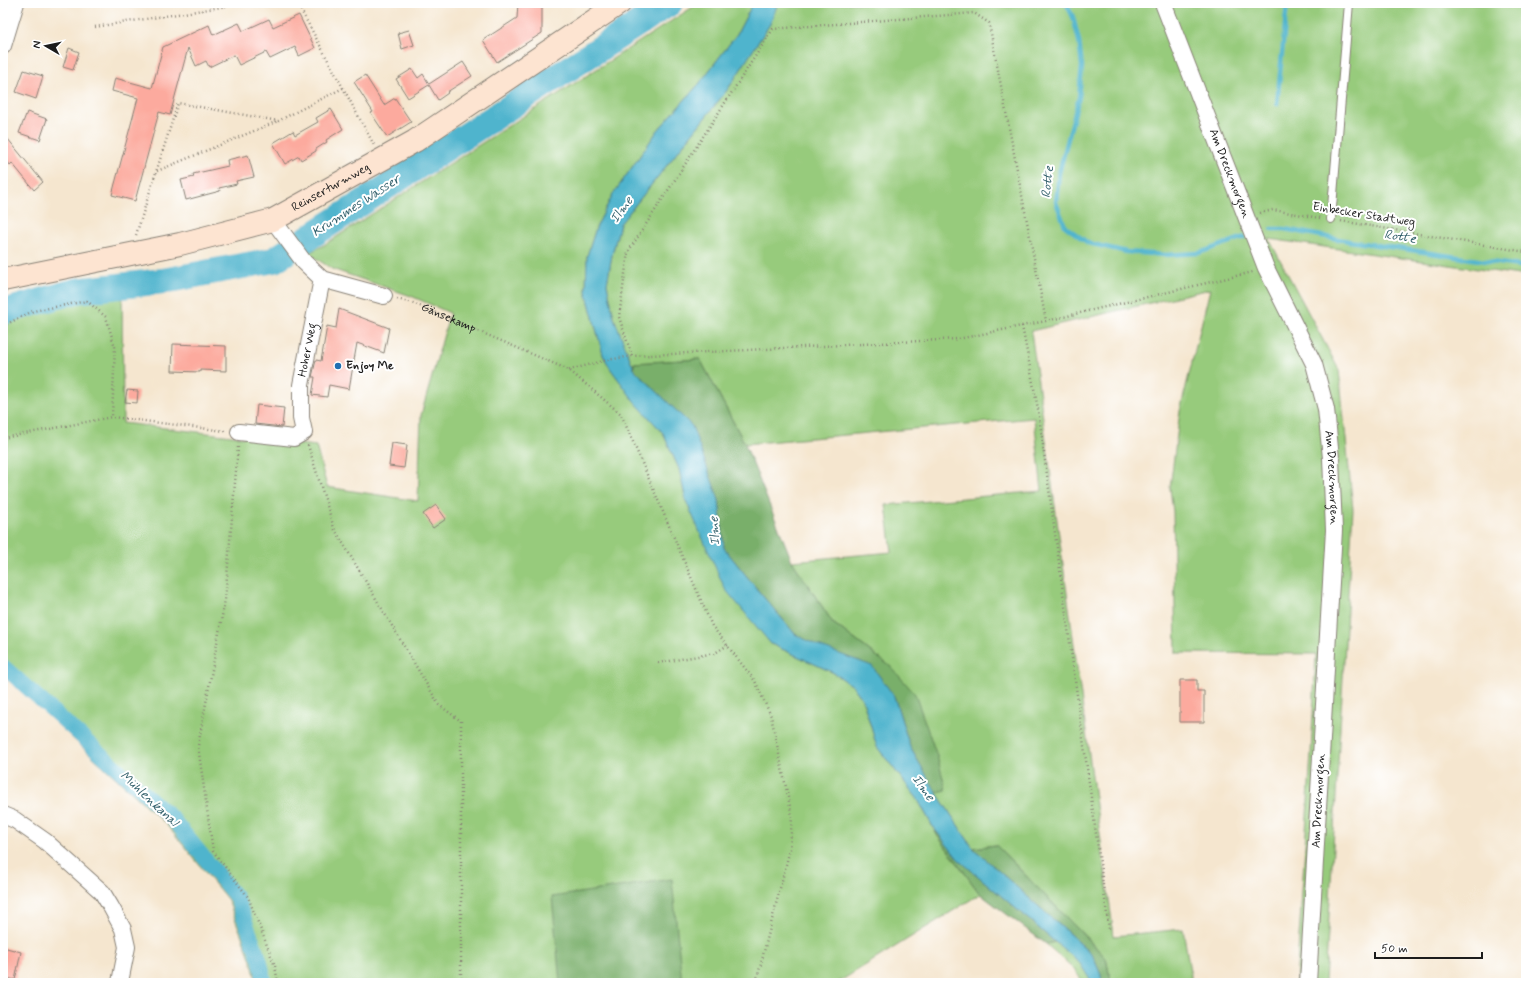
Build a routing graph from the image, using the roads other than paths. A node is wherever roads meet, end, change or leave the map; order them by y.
1 (16, 3) edge
2 (620, 3) edge
3 (1163, 3) edge
4 (1349, 3) edge
5 (3, 46) edge
6 (1331, 219) road end
7 (279, 228) junction
8 (322, 279) junction
9 (3, 280) edge
10 (384, 296) road end
11 (239, 432) road end
12 (3, 815) edge
13 (120, 982) edge
14 (1308, 983) edge

1 - 5 street
2 - 7 main road, Reinserturmweg
3 - 14 street, Am Dreckmorgen
4 - 6 lane
7 - 8 street
7 - 9 main road, Reinserturmweg
8 - 10 street
8 - 11 street, Hoher Weg
12 - 13 street

